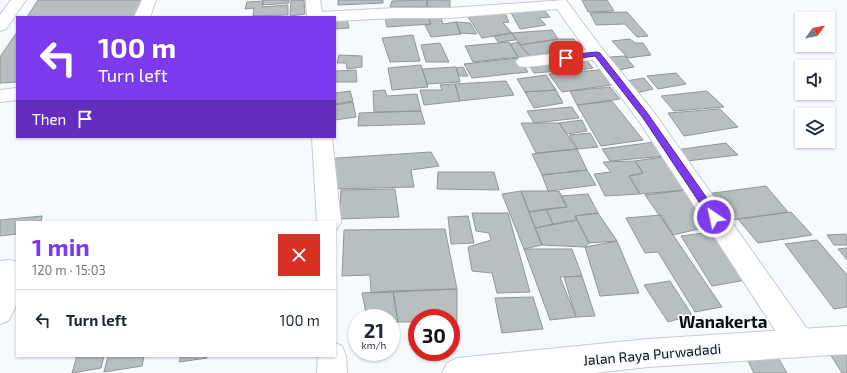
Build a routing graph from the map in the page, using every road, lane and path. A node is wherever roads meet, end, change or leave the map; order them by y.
1 (19, 0) edge
2 (149, 0) edge
3 (314, 0) edge
4 (560, 2) edge
5 (142, 16) edge
6 (315, 16) edge
7 (336, 16) edge
8 (0, 26) edge
9 (597, 54) junction
10 (525, 62) dead end
11 (16, 94) edge
12 (0, 96) edge
13 (322, 138) edge
14 (329, 221) edge
15 (0, 272) edge
16 (0, 311) edge
17 (847, 340) edge
18 (800, 343) junction
19 (332, 357) edge
20 (332, 373) edge
21 (457, 373) edge

1 - 8 street
2 - 5 street
3 - 6 street
4 - 7 street
4 - 9 street
9 - 10 street
9 - 18 street
11 - 12 street
13 - 14 street
15 - 16 street
17 - 18 street, Jalan Raya Purwadadi
18 - 21 street, Jalan Raya Purwadadi
19 - 20 street

